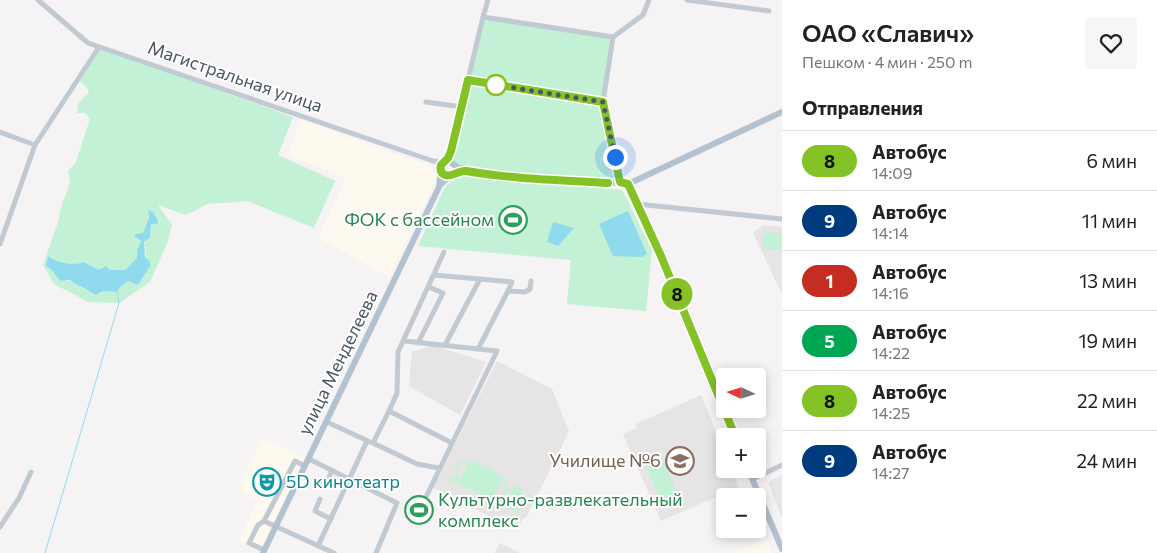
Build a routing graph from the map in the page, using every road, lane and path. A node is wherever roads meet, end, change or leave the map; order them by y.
1 (38, 0) edge
2 (488, 0) edge
3 (649, 0) edge
4 (687, 0) edge
5 (769, 10) dead end
6 (483, 17) junction
7 (613, 37) junction
8 (99, 46) junction
9 (468, 80) junction
10 (426, 102) dead end
11 (603, 102) junction
12 (464, 104) junction
13 (782, 112) edge
14 (0, 132) edge
15 (35, 145) junction
16 (451, 151) junction
17 (433, 161) junction
18 (444, 162) junction
19 (453, 164) junction
20 (464, 170) junction
21 (441, 171) junction
22 (451, 174) junction
23 (620, 182) junction
24 (628, 184) junction
25 (440, 185) junction
26 (637, 204) junction
27 (782, 219) edge
28 (0, 244) edge
29 (444, 252) dead end
30 (434, 275) junction
31 (480, 279) junction
32 (531, 281) dead end
33 (430, 286) junction
34 (508, 290) junction
35 (404, 341) junction
36 (418, 343) junction
37 (445, 346) junction
38 (478, 349) junction
39 (389, 411) junction
40 (327, 422) junction
41 (732, 428) edge
42 (370, 442) junction
43 (452, 443) junction
44 (309, 459) junction
45 (782, 465) edge
46 (305, 466) junction
47 (439, 468) junction
48 (332, 470) junction
49 (31, 472) dead end
50 (350, 478) junction
51 (753, 479) joint
52 (345, 487) junction
53 (427, 495) dead end
54 (320, 499) dead end
55 (331, 518) junction
56 (264, 521) junction
57 (276, 526) junction
58 (0, 527) edge
59 (318, 546) junction
60 (782, 550) edge
61 (264, 552) edge
62 (334, 553) edge
63 (376, 553) edge

1 - 8 street, Магистральная улица
2 - 6 street
3 - 7 street
4 - 5 street
6 - 7 street
6 - 9 street
7 - 11 street
8 - 15 street
8 - 17 street, Магистральная улица
9 - 11 street
9 - 12 street
10 - 12 street
11 - 23 street
12 - 16 street
13 - 24 main road
14 - 15 street
15 - 28 street
16 - 18 street
16 - 19 street
17 - 18 street, Магистральная улица
17 - 21 street
18 - 19 main road
18 - 21 main road
19 - 20 main road
19 - 22 main road
20 - 22 main road
20 - 23 main road
21 - 22 main road
21 - 25 main road
22 - 25 main road
23 - 24 main road
24 - 26 main road
25 - 40 main road, улица Менделеева
26 - 27 street
26 - 41 main road
29 - 30 street
30 - 31 street
30 - 33 street
31 - 34 street
31 - 37 street
32 - 34 street
33 - 35 street
33 - 36 street
34 - 38 street
35 - 36 street
35 - 39 street
36 - 37 street
37 - 38 street
38 - 43 street
39 - 42 street
39 - 43 street
40 - 42 street
40 - 44 main road, улица Менделеева
42 - 47 street
42 - 50 street
43 - 47 street
44 - 46 main road, улица Менделеева
44 - 48 street
45 - 51 street
46 - 56 street
46 - 57 main road, улица Менделеева
47 - 53 street
48 - 50 street
48 - 52 street
49 - 58 street
50 - 52 street
50 - 63 street
51 - 60 main road
52 - 55 street
54 - 55 street
55 - 59 street
56 - 57 street
56 - 61 street
57 - 59 street
57 - 61 main road, улица Менделеева
59 - 62 street

